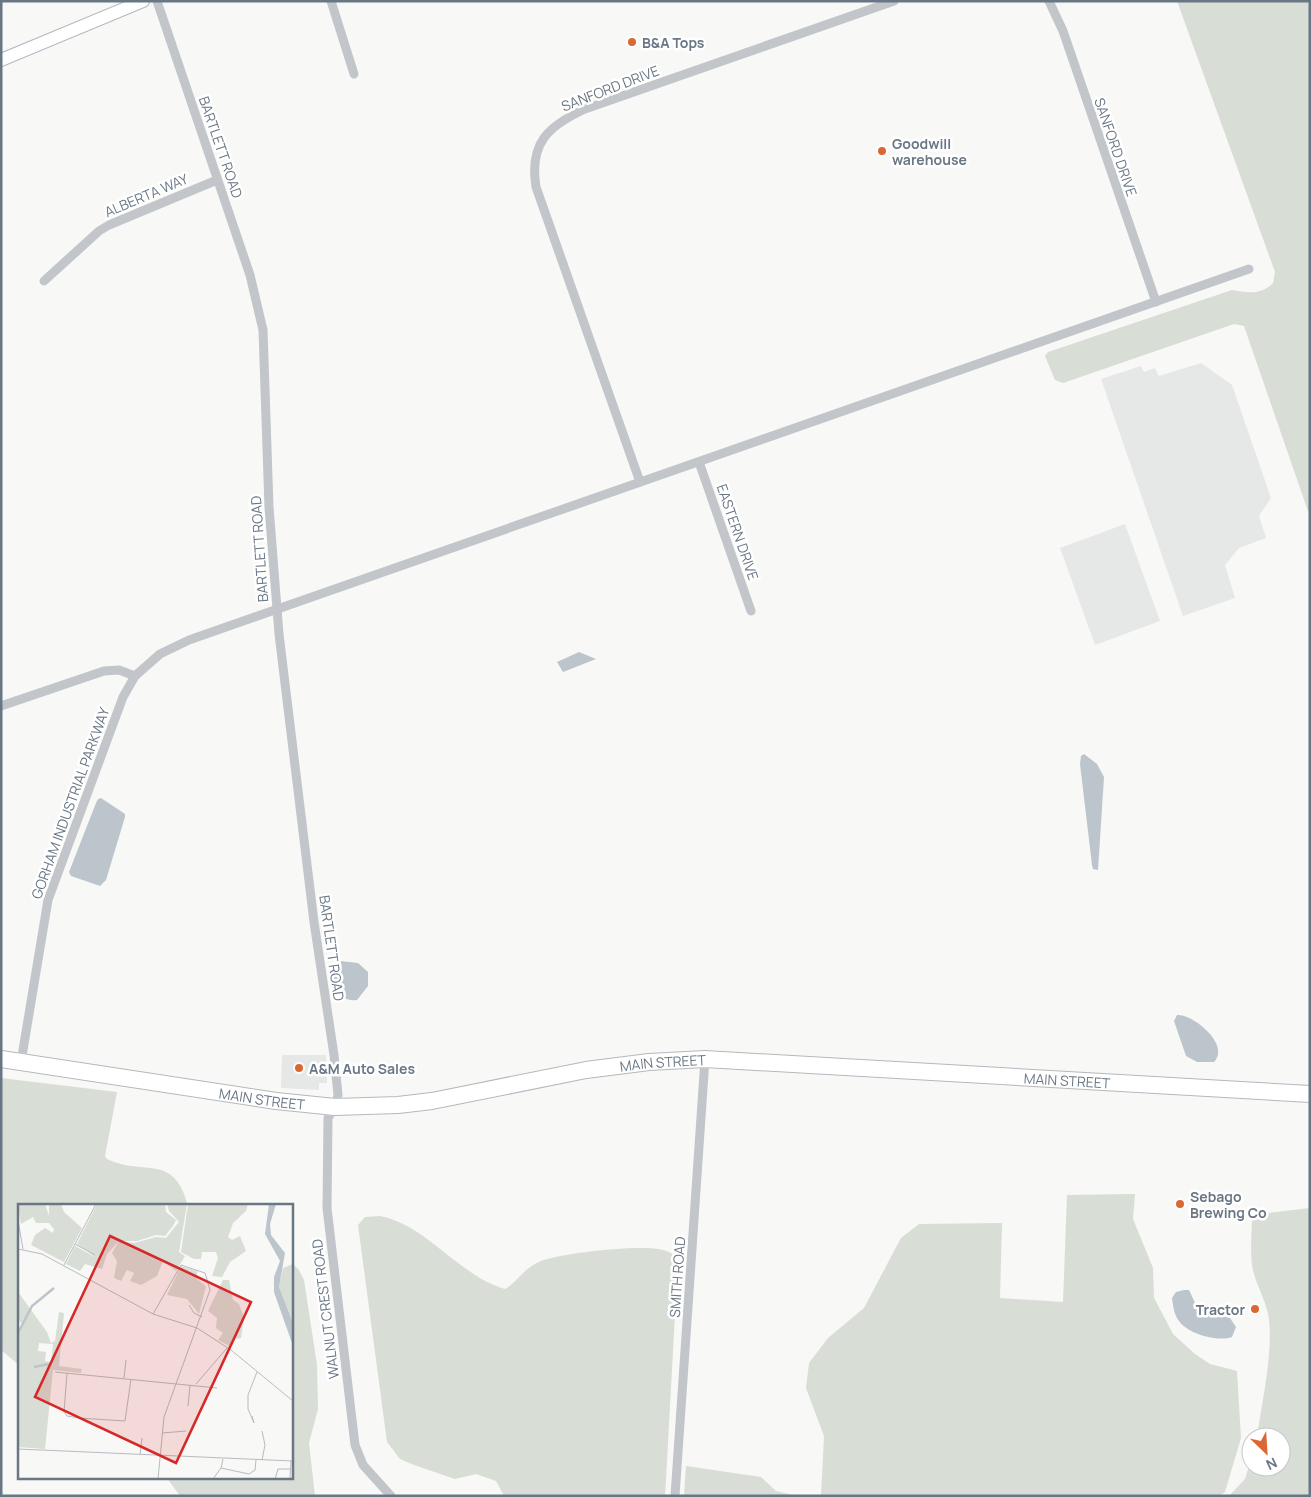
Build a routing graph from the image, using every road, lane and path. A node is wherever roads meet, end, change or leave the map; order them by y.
1 (143, 1) edge
2 (157, 1) edge
3 (331, 1) edge
4 (894, 1) edge
5 (1049, 1) edge
6 (1, 60) edge
7 (354, 74) dead end
8 (217, 180) junction
9 (1249, 269) dead end
10 (44, 281) dead end
11 (1156, 302) junction
12 (699, 462) junction
13 (640, 482) junction
14 (277, 609) junction
15 (751, 611) dead end
16 (135, 676) junction
17 (1, 706) edge
18 (1, 1059) edge
19 (705, 1059) junction
20 (21, 1062) junction
21 (1310, 1094) edge
22 (335, 1107) junction
23 (391, 1496) edge
24 (675, 1496) edge

1 - 6 street
2 - 8 street, BARTLETT ROAD
3 - 7 street
4 - 13 street, SANFORD DRIVE
5 - 11 street, SANFORD DRIVE
8 - 10 street, ALBERTA WAY
8 - 14 street, BARTLETT ROAD
9 - 11 street, GORHAM INDUSTRIAL PARKWAY
11 - 12 street, GORHAM INDUSTRIAL PARKWAY
12 - 13 street, GORHAM INDUSTRIAL PARKWAY
12 - 15 street, EASTERN DRIVE
13 - 14 street, GORHAM INDUSTRIAL PARKWAY
14 - 16 street, GORHAM INDUSTRIAL PARKWAY
14 - 22 street, BARTLETT ROAD
16 - 17 street
16 - 20 street, GORHAM INDUSTRIAL PARKWAY
18 - 20 highway, MAIN STREET
19 - 21 highway, MAIN STREET
19 - 22 highway, MAIN STREET
19 - 24 street, SMITH ROAD
20 - 22 highway, MAIN STREET
22 - 23 street, WALNUT CREST ROAD

